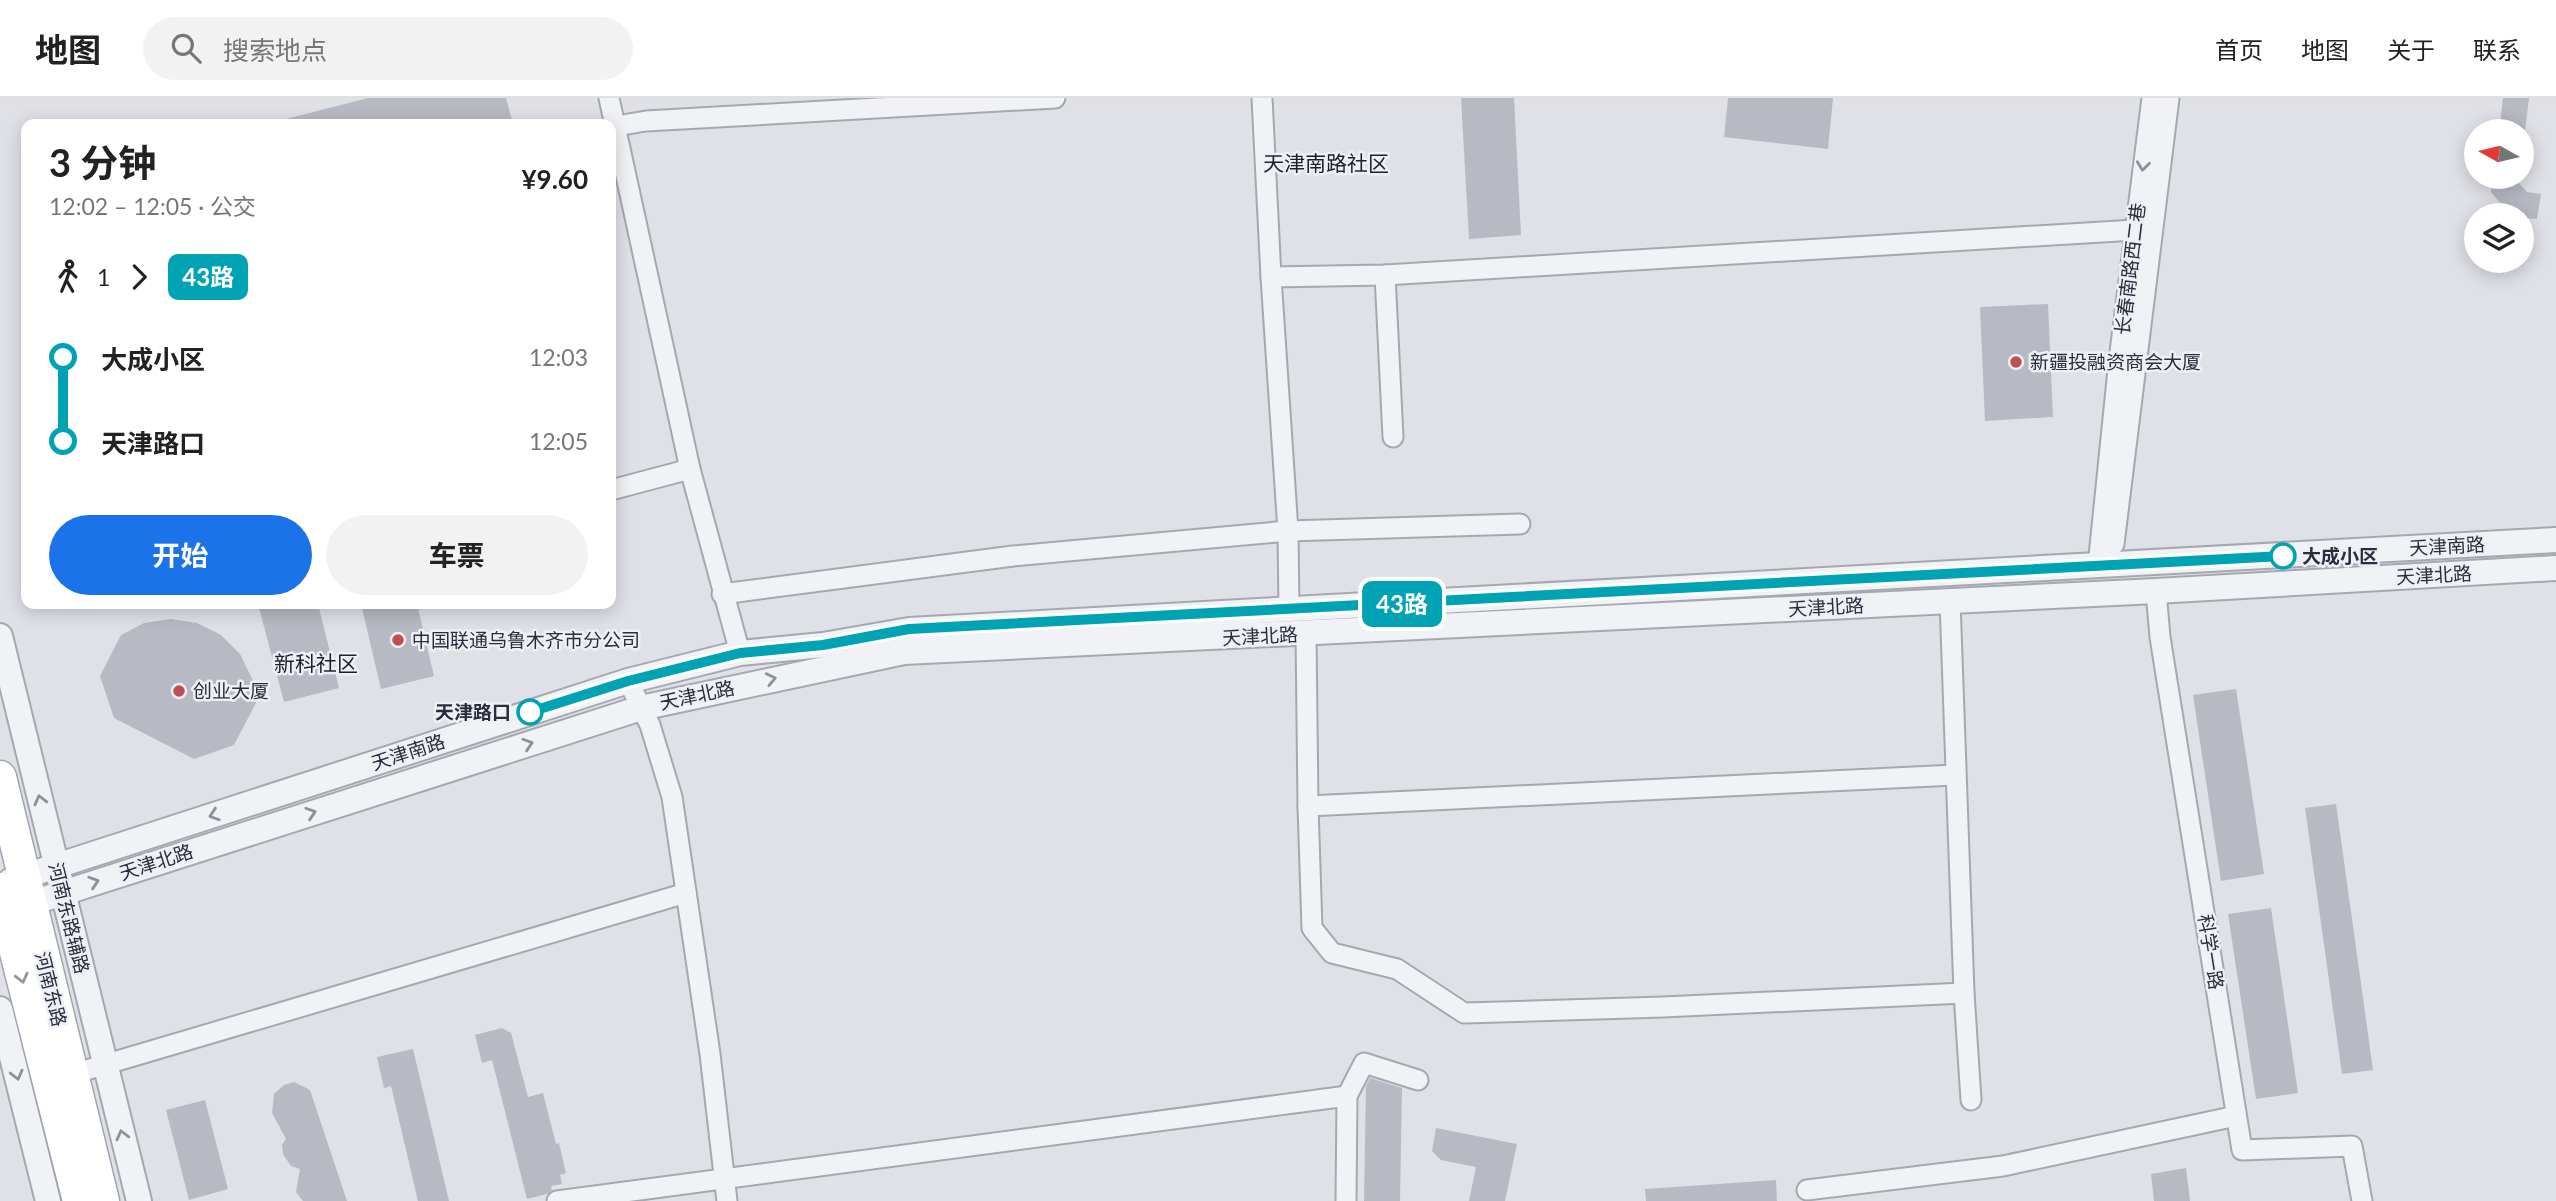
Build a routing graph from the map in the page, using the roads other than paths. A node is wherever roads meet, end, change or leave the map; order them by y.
1 (609, 98) edge
2 (1055, 98) edge
3 (1262, 98) edge
4 (2152, 98) edge
5 (2169, 98) edge
6 (614, 119) edge
7 (616, 126) joint
8 (2135, 230) junction
9 (1385, 275) junction
10 (1271, 277) junction
11 (1393, 437) dead end
12 (690, 469) junction
13 (616, 489) edge
14 (1520, 524) dead end
15 (1288, 531) junction
16 (2556, 540) edge
17 (2420, 548) junction
18 (2105, 566) junction
19 (2556, 568) edge
20 (1880, 576) junction
21 (2422, 576) junction
22 (2156, 591) junction
23 (722, 594) junction
24 (1950, 601) junction
25 (1883, 604) junction
26 (1289, 610) junction
27 (1306, 634) junction
28 (0, 636) edge
29 (740, 653) junction
30 (628, 681) junction
31 (641, 708) junction
32 (1955, 775) junction
33 (0, 777) edge
34 (1308, 806) junction
35 (55, 866) junction
36 (63, 892) junction
37 (686, 893) junction
38 (10, 896) edge
39 (1964, 993) junction
40 (0, 1009) edge
41 (105, 1065) junction
42 (72, 1074) junction
43 (1418, 1080) dead end
44 (1347, 1096) junction
45 (1971, 1100) dead end
46 (2236, 1116) junction
47 (724, 1178) junction
48 (1807, 1190) dead end
49 (48, 1201) edge
50 (79, 1201) edge
51 (103, 1201) edge
52 (139, 1201) edge
53 (557, 1201) edge
54 (727, 1201) edge
55 (1346, 1201) edge
56 (2362, 1201) edge

1 - 6 street
2 - 7 street
3 - 10 street
4 -> 8 street, 长春南路西二巷
5 - 18 street, 长春南路西二巷
7 - 12 street
8 - 9 street
8 - 18 street, 长春南路西二巷
9 - 10 street
9 - 11 street
10 - 15 street
12 - 13 street
12 - 23 street
14 - 15 street
15 - 23 street
15 - 26 street
16 - 17 street, 天津南路
17 - 18 street, 天津南路
17 - 21 street
18 - 20 street, 天津南路
19 - 21 street, 天津北路
20 - 25 street
20 - 26 street, 天津南路
21 - 22 street, 天津北路
22 - 24 street, 天津北路
22 - 46 street, 科学一路
23 - 29 street
24 - 25 street, 天津北路
24 - 32 street
25 - 27 street, 天津北路
26 - 29 street, 天津南路
31 -> 27 street, 天津北路
27 - 34 street
35 -> 28 street, 河南东路辅路
29 - 30 street, 天津南路
30 - 31 street
30 -> 35 street, 天津南路
36 -> 31 street, 天津北路
31 - 37 street
32 - 34 street
32 - 39 street
33 - 38 main road, 河南东路
34 - 39 street
35 - 36 street, 河南东路辅路
35 - 38 street, 天津南路
36 - 38 street, 天津北路
36 - 41 street, 河南东路辅路
37 - 41 street
37 - 47 street
38 - 42 main road, 河南东路
38 -> 50 main road, 河南东路
39 - 45 street
40 -> 49 street
41 - 42 street
52 -> 41 street, 河南东路辅路
42 - 51 main road, 河南东路
43 - 44 street
44 - 47 street
44 - 55 street
46 - 48 street
46 - 56 street, 科学一路
47 - 53 street
47 - 54 street

